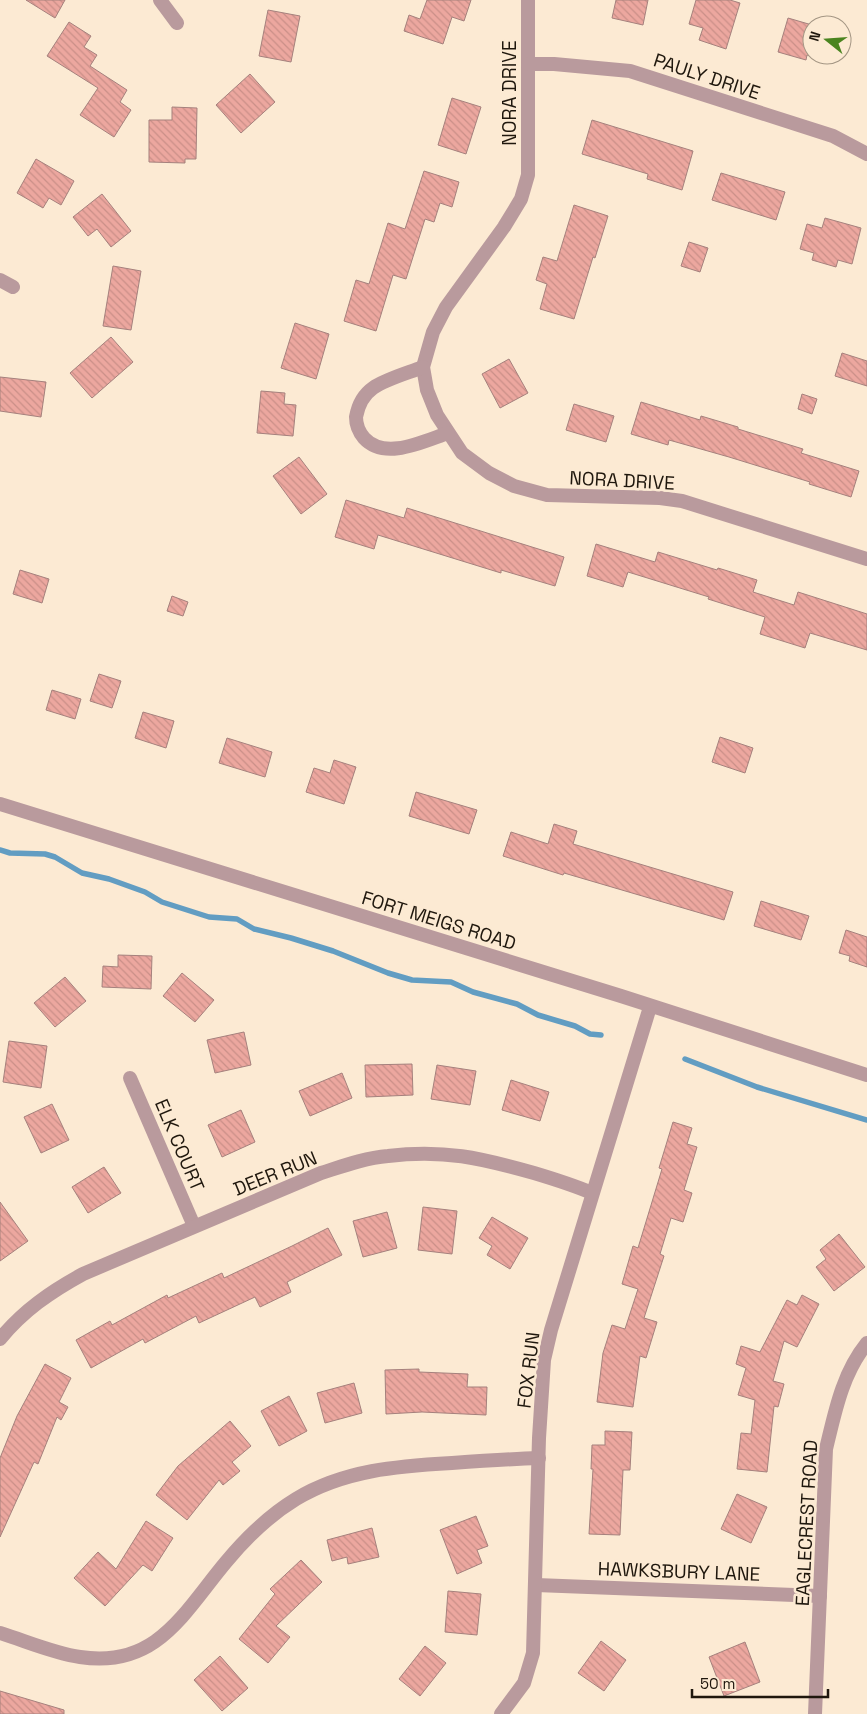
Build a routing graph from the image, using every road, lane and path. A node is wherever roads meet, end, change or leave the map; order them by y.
1 (160, 0) edge
2 (528, 0) edge
3 (177, 23) dead end
4 (528, 64) junction
5 (867, 154) edge
6 (0, 280) edge
7 (13, 287) dead end
8 (423, 367) junction
9 (448, 433) junction
10 (867, 559) edge
11 (0, 804) edge
12 (650, 1007) junction
13 (867, 1075) edge
14 (130, 1078) dead end
15 (592, 1193) junction
16 (194, 1226) junction
17 (0, 1339) edge
18 (867, 1343) edge
19 (540, 1458) junction
20 (536, 1585) junction
21 (820, 1596) junction
22 (0, 1633) edge
23 (501, 1714) edge
24 (815, 1714) edge

1 - 3 street
2 - 4 street, NORA DRIVE
4 - 5 street, PAULY DRIVE
4 - 8 street, NORA DRIVE
6 - 7 street
8 - 9 street, NORA DRIVE
8 - 9 street
9 - 10 street, NORA DRIVE
11 - 12 street, FORT MEIGS ROAD
12 - 13 street, FORT MEIGS ROAD
12 - 15 street, FOX RUN
14 - 16 street, ELK COURT
15 - 16 street, DEER RUN
15 - 19 street, FOX RUN
16 - 17 street, DEER RUN
18 - 21 street, EAGLECREST ROAD
19 - 20 street, FOX RUN
19 - 22 street
20 - 21 street, HAWKSBURY LANE
20 - 23 street, FOX RUN
21 - 24 street, EAGLECREST ROAD

